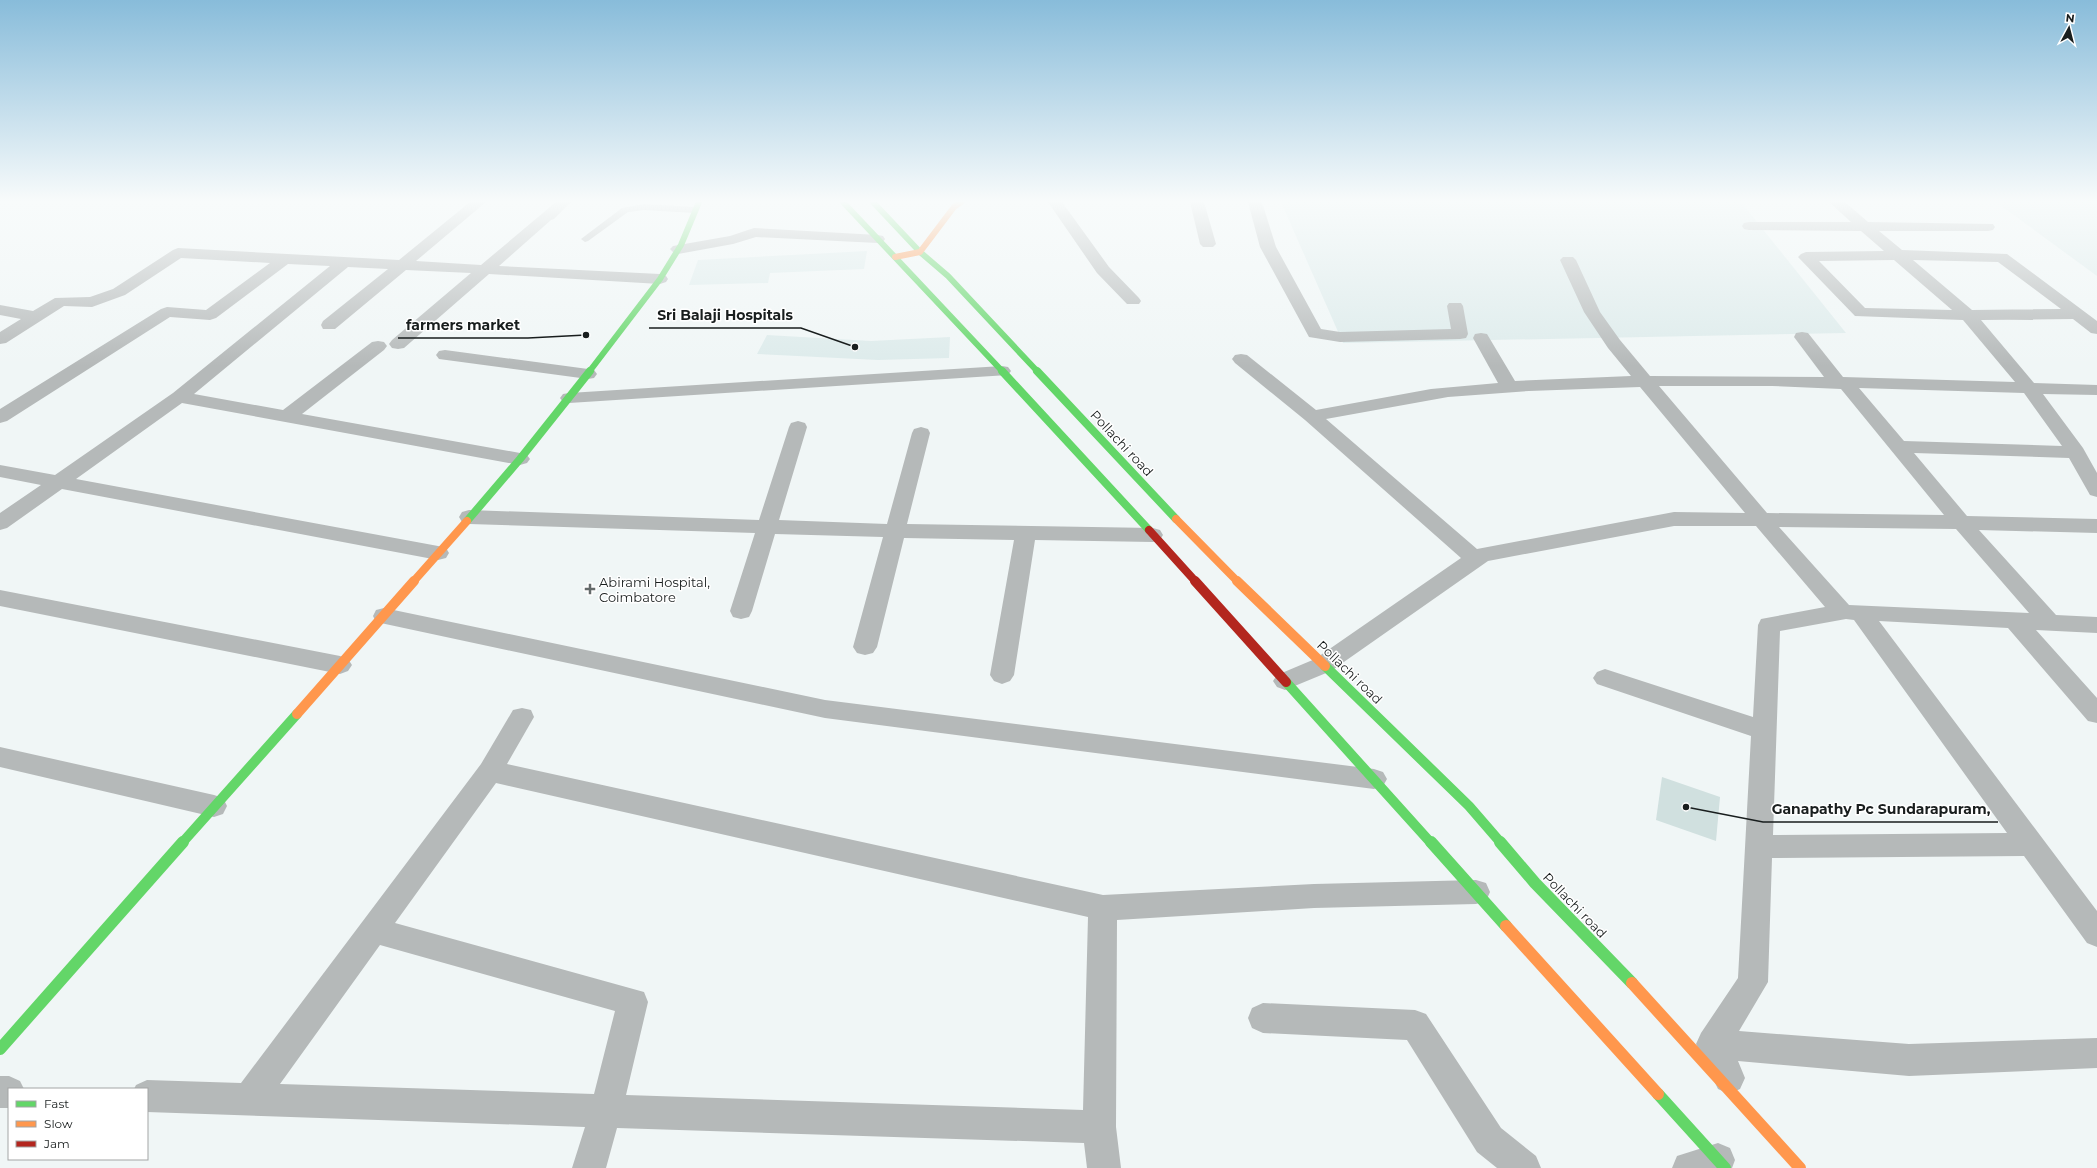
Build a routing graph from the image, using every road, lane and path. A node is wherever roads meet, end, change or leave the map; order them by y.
1 (173, 257) edge
2 (240, 257) edge
3 (412, 257) edge
4 (501, 257) edge
5 (673, 257) edge
6 (895, 257) edge
7 (925, 257) edge
8 (1093, 257) edge
9 (1273, 257) edge
10 (1853, 257) edge
11 (1902, 257) edge
12 (1977, 257) edge
13 (284, 259) junction
14 (1568, 260) dead end
15 (344, 262) junction
16 (401, 265) junction
17 (485, 270) junction
18 (660, 279) junction
19 (1133, 301) dead end
20 (1455, 306) dead end
21 (0, 310) edge
22 (2078, 314) junction
23 (1968, 315) junction
24 (36, 317) junction
25 (329, 326) dead end
26 (2097, 328) edge
27 (1802, 337) dead end
28 (1481, 338) dead end
29 (0, 339) edge
30 (398, 344) dead end
31 (378, 346) dead end
32 (445, 355) dead end
33 (1241, 359) dead end
34 (1002, 371) junction
35 (588, 374) junction
36 (1647, 382) junction
37 (1842, 384) junction
38 (1509, 387) junction
39 (2029, 388) junction
40 (2097, 390) edge
41 (179, 397) junction
42 (569, 398) junction
43 (287, 416) junction
44 (1312, 416) junction
45 (0, 417) edge
46 (798, 427) dead end
47 (921, 433) dead end
48 (1899, 448) junction
49 (2076, 452) junction
50 (520, 459) junction
51 (0, 470) edge
52 (60, 481) junction
53 (2097, 491) edge
54 (469, 517) junction
55 (1762, 520) junction
56 (1961, 522) junction
57 (0, 523) edge
58 (768, 526) junction
59 (2097, 526) edge
60 (895, 531) junction
61 (1026, 532) junction
62 (1153, 535) junction
63 (438, 553) junction
64 (1475, 559) junction
65 (0, 598) edge
66 (741, 611) dead end
67 (1851, 612) junction
68 (384, 616) junction
69 (2014, 620) junction
70 (2049, 622) junction
71 (2097, 625) edge
72 (865, 647) dead end
73 (340, 665) junction
74 (1323, 665) junction
75 (1002, 675) dead end
76 (1605, 678) dead end
77 (1285, 681) junction
78 (2097, 714) edge
79 (522, 717) dead end
80 (1764, 730) junction
81 (0, 757) edge
82 (490, 771) junction
83 (1374, 779) junction
84 (214, 806) junction
85 (2030, 844) junction
86 (1759, 847) junction
87 (1476, 892) junction
88 (1103, 908) junction
89 (373, 930) junction
90 (2097, 934) edge
91 (1263, 1018) dead end
92 (1712, 1044) junction
93 (0, 1049) edge
94 (2097, 1053) edge
95 (148, 1096) edge
96 (250, 1098) junction
97 (1742, 1102) junction
98 (606, 1110) junction
99 (1099, 1126) junction
100 (1711, 1165) edge
101 (589, 1168) edge
102 (1104, 1168) edge
103 (1524, 1168) edge
104 (1800, 1168) edge

1 - 24 street
2 - 13 street
3 - 16 street
4 - 17 street
5 - 18 main road
6 - 34 main road
7 - 74 main road, Pollachi road
8 - 19 street
9 - 20 street
10 - 23 street
11 - 23 street
12 - 22 street
13 - 15 street
13 - 45 street
14 - 36 street
15 - 16 street
15 - 41 street
16 - 17 street
16 - 25 street
17 - 18 street
17 - 30 street
18 - 35 main road
21 - 24 street
22 - 23 street
22 - 26 street
23 - 39 street
24 - 29 street
27 - 37 street
28 - 38 street
31 - 43 street
32 - 35 street
33 - 44 street
34 - 42 street
34 - 62 main road
35 - 42 main road
36 - 37 street
36 - 38 street
36 - 55 street
37 - 39 street
37 - 48 street
38 - 44 street
39 - 40 street
39 - 49 street
41 - 43 street
41 - 52 street
42 - 50 main road
43 - 50 street
44 - 64 street
46 - 58 street
47 - 60 street
48 - 49 street
48 - 56 street
49 - 53 street
50 - 54 main road
51 - 52 street
52 - 57 street
52 - 63 street
54 - 58 street
54 - 63 main road
55 - 56 street
55 - 64 street
55 - 67 street
56 - 59 street
56 - 70 street
58 - 60 street
58 - 66 street
60 - 61 street
60 - 72 street
61 - 62 street
61 - 75 street
62 - 77 main road
63 - 68 main road
64 - 74 street
65 - 73 street
67 - 69 street
67 - 80 street
67 - 85 street
68 - 73 main road
68 - 83 street
69 - 70 street
69 - 78 street
70 - 71 street
73 - 84 main road
74 - 77 street
74 - 97 main road, Pollachi road
76 - 80 street
77 - 83 main road
79 - 82 street
80 - 86 street
81 - 84 street
82 - 88 street
82 - 89 street
83 - 87 main road
84 - 93 main road
85 - 86 street
85 - 90 street
86 - 92 street
87 - 88 street
87 - 100 main road
88 - 99 street
89 - 96 street
89 - 98 street
91 - 103 street
92 - 94 street
92 - 97 street
95 - 96 street
96 - 98 street
97 - 104 main road, Pollachi road
98 - 99 street
98 - 101 street
99 - 102 street

